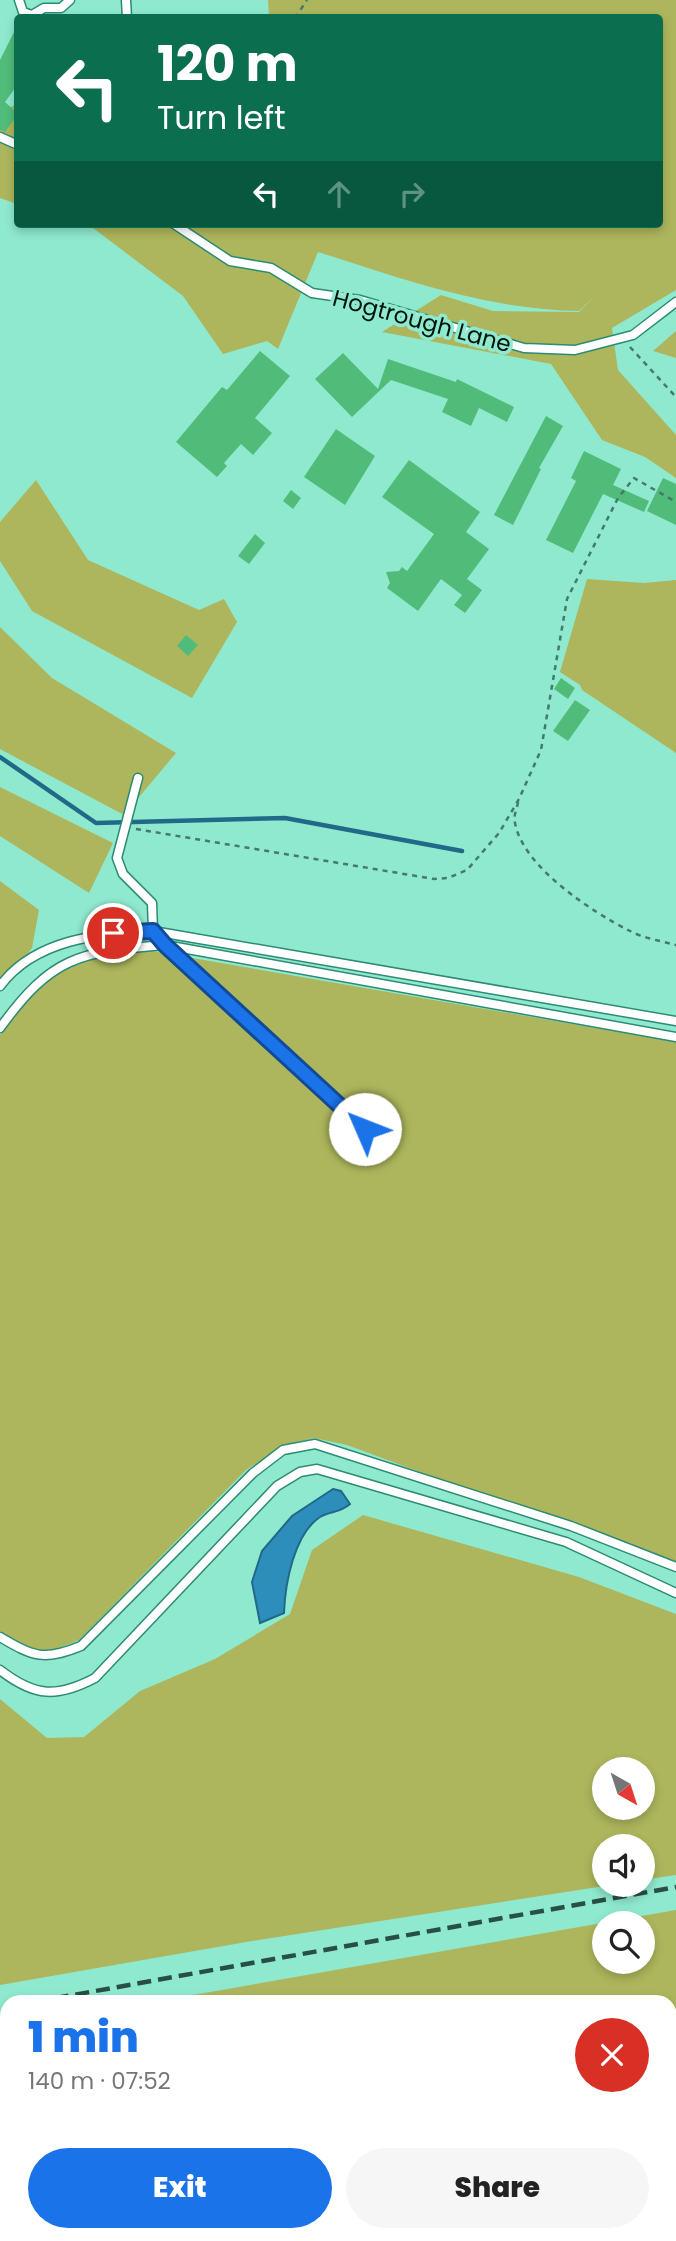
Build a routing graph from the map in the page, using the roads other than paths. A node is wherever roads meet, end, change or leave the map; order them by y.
1 (19, 0) edge
2 (71, 0) edge
3 (45, 4) edge
4 (180, 228) edge
5 (676, 302) edge
6 (138, 778) dead end
7 (153, 931) junction
8 (165, 945) junction
9 (0, 986) edge
10 (676, 1021) edge
11 (0, 1028) edge
12 (676, 1037) edge
13 (365, 1129) dead end
14 (676, 1567) edge
15 (676, 1593) edge
16 (0, 1637) edge
17 (0, 1670) edge

1 - 3 lane
2 - 3 lane
4 - 5 lane, Hogtrough Lane
6 - 7 lane
7 - 8 lane
7 - 9 lane
7 - 10 lane
8 - 11 lane
8 - 12 lane
8 - 13 lane
14 - 16 lane
15 - 17 lane

